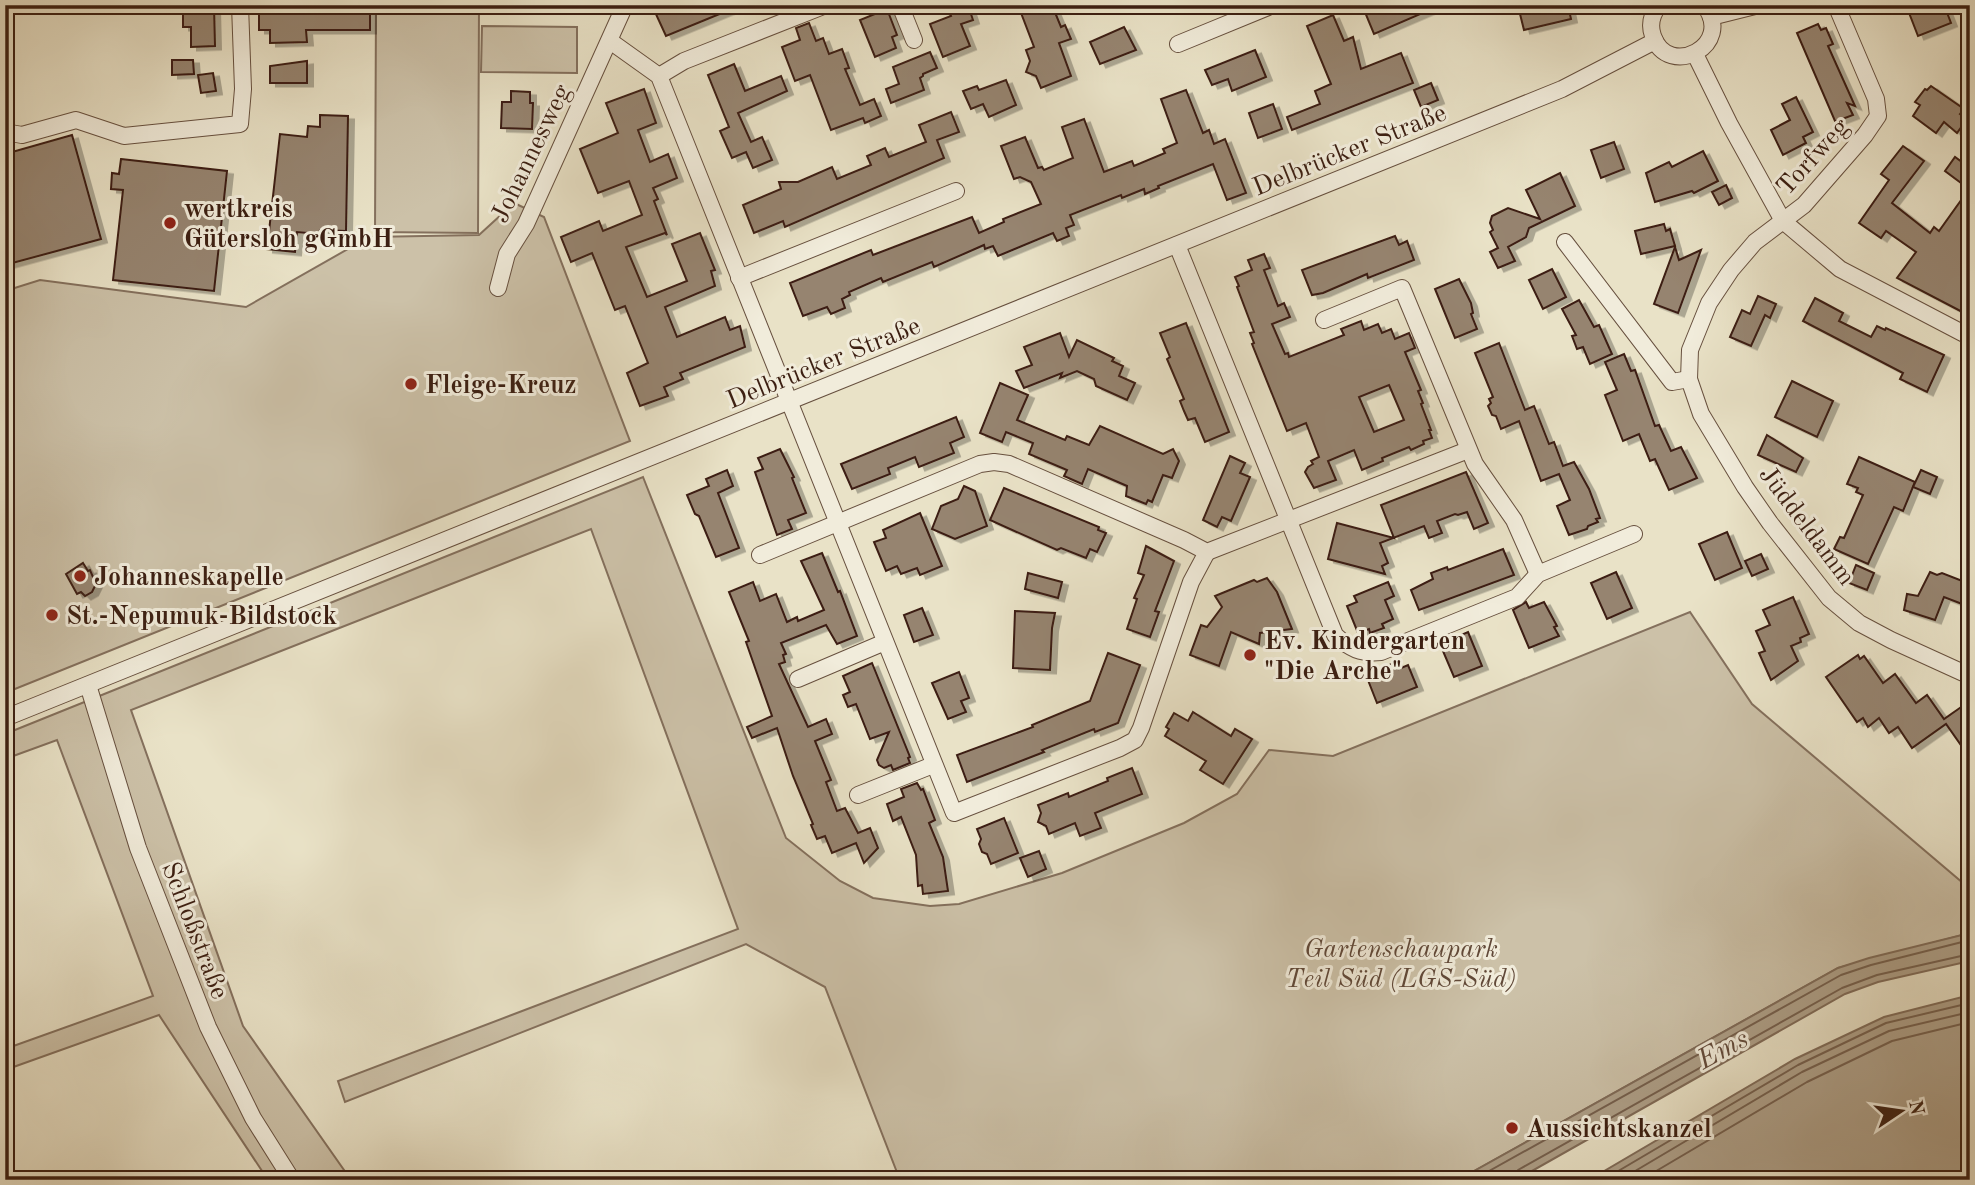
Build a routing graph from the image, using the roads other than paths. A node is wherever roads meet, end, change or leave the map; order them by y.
1 (240, 5) edge
2 (625, 5) edge
3 (826, 5) edge
4 (900, 5) edge
5 (1272, 5) edge
6 (1659, 5) edge
7 (1759, 5) edge
8 (1836, 5) edge
9 (1707, 11) edge
10 (914, 40) dead end
11 (610, 41) junction
12 (1655, 41) junction
13 (1178, 44) dead end
14 (1695, 54) junction
15 (659, 76) junction
16 (5, 132) edge
17 (956, 191) dead end
18 (1783, 221) junction
19 (1565, 242) dead end
20 (1177, 245) junction
21 (739, 278) junction
22 (498, 288) dead end
23 (1324, 320) dead end
24 (1970, 337) edge
25 (1689, 379) junction
26 (789, 402) junction
27 (1468, 450) junction
28 (1288, 520) junction
29 (837, 522) junction
30 (1634, 534) dead end
31 (1207, 552) junction
32 (760, 555) dead end
33 (1538, 574) junction
34 (884, 642) junction
35 (1970, 676) edge
36 (798, 679) dead end
37 (88, 685) junction
38 (5, 718) edge
39 (933, 765) junction
40 (858, 794) dead end
41 (292, 1180) edge

1 - 16 street
2 - 11 street, Johannesweg
3 - 15 street
4 - 10 street
5 - 13 street
6 - 12 street
7 - 9 street
8 - 18 street, Torfweg
9 - 14 street
11 - 15 street
11 - 22 street, Johannesweg
12 - 14 street
12 - 20 street, Delbrücker Straße
14 - 18 street, Torfweg
15 - 21 street
17 - 21 street
18 - 24 street, Torfweg
18 - 25 street, Jüddeldamm
19 - 25 street
20 - 26 street, Delbrücker Straße
20 - 28 street
21 - 26 street
23 - 27 street
25 - 35 street, Jüddeldamm
26 - 29 street
26 - 37 street, Delbrücker Straße
27 - 28 street
27 - 33 street
28 - 31 street
28 - 33 street
29 - 31 street
29 - 32 street
29 - 34 street
30 - 33 street
31 - 39 street
34 - 36 street
34 - 39 street
37 - 38 street, Delbrücker Straße
37 - 41 street, Schloßstraße
39 - 40 street

